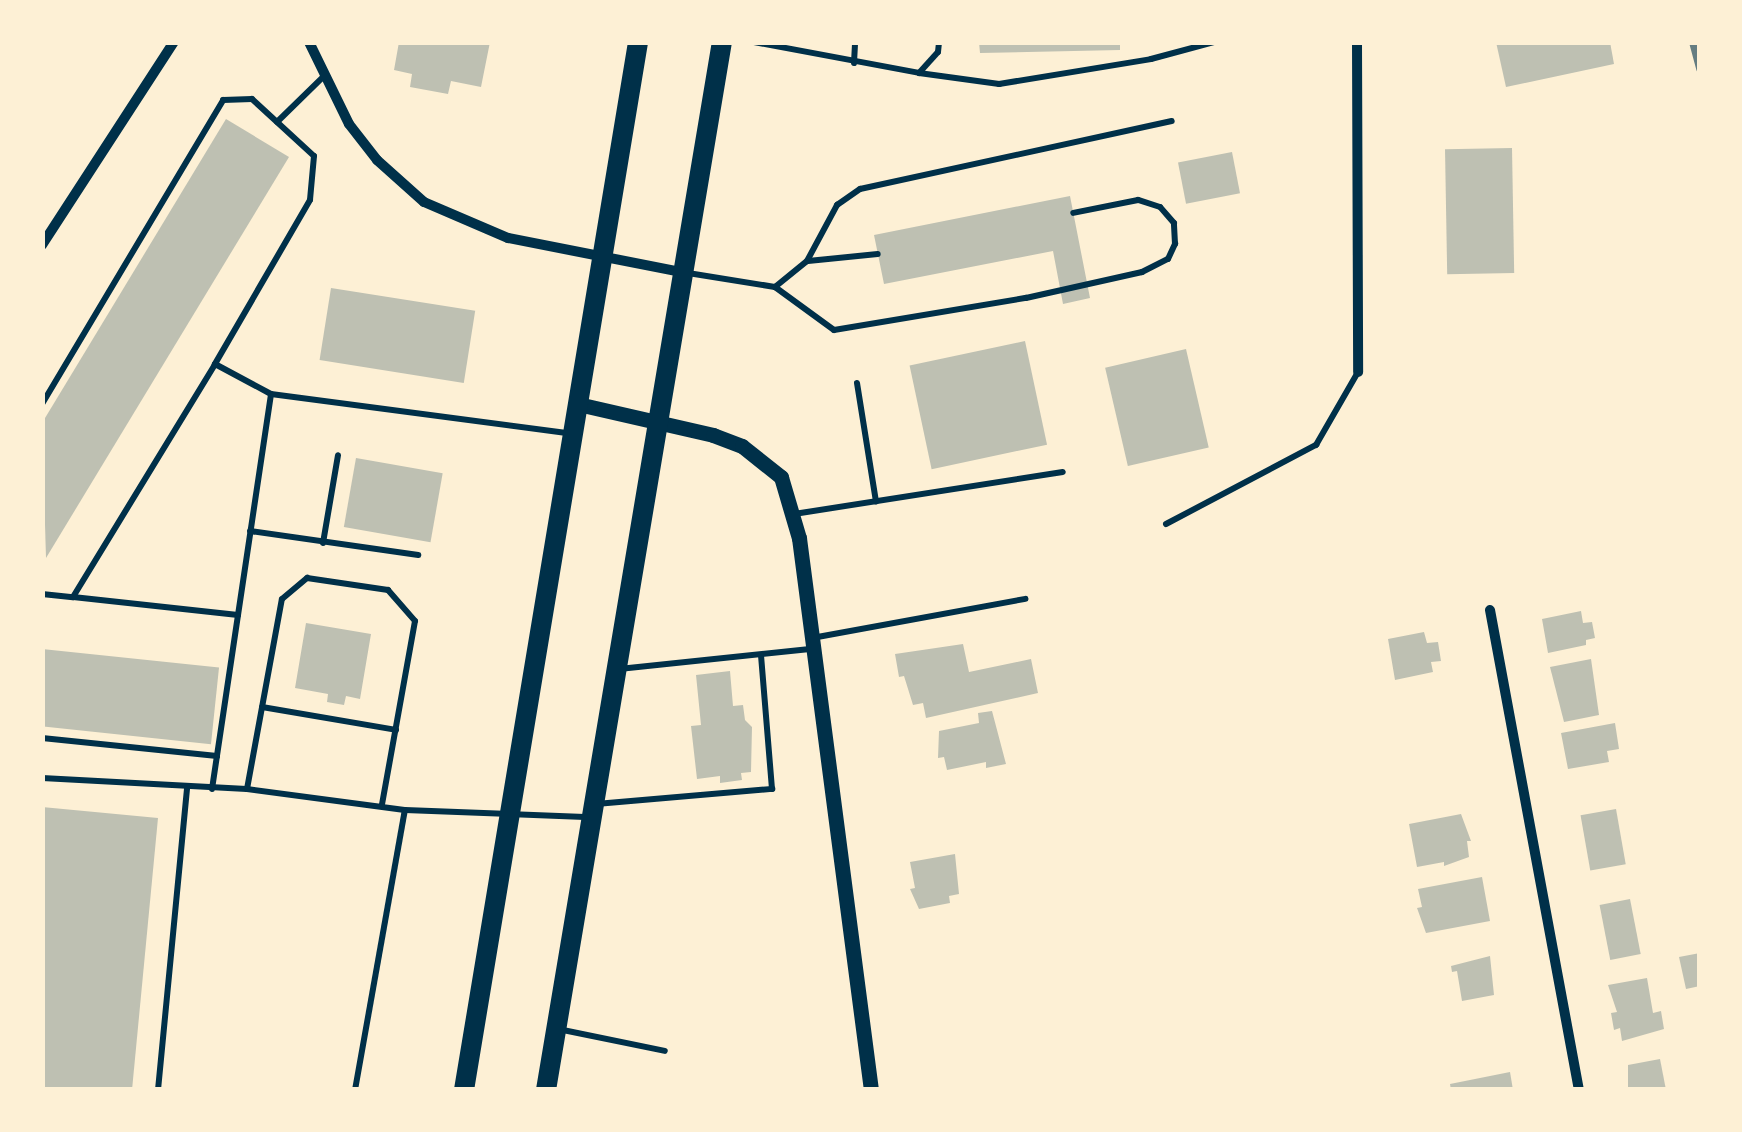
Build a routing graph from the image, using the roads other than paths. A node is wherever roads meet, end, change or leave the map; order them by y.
1 (174, 42) edge
2 (309, 42) edge
3 (638, 42) edge
4 (722, 42) edge
5 (754, 42) edge
6 (855, 42) edge
7 (938, 42) edge
8 (1214, 42) edge
9 (1357, 42) edge
10 (854, 63) junction
11 (919, 73) junction
12 (324, 76) junction
13 (1172, 121) dead end
14 (277, 122) junction
15 (1073, 213) dead end
16 (42, 245) edge
17 (878, 254) dead end
18 (601, 258) junction
19 (807, 261) junction
20 (682, 272) junction
21 (775, 286) junction
22 (215, 364) junction
23 (1358, 372) joint
24 (857, 383) dead end
25 (271, 394) junction
26 (42, 404) edge
27 (578, 404) junction
28 (655, 420) junction
29 (573, 434) junction
30 (338, 454) dead end
31 (1063, 472) dead end
32 (876, 501) junction
33 (793, 514) junction
34 (1166, 524) dead end
35 (250, 532) junction
36 (323, 542) junction
37 (418, 555) dead end
38 (42, 594) edge
39 (73, 597) junction
40 (1026, 599) dead end
41 (1490, 610) dead end
42 (238, 615) junction
43 (811, 644) junction
44 (761, 655) junction
45 (615, 670) junction
46 (262, 706) junction
47 (396, 730) junction
48 (42, 738) edge
49 (217, 756) junction
50 (42, 778) edge
51 (187, 788) junction
52 (212, 789) junction
53 (247, 789) junction
54 (382, 805) junction
55 (404, 810) junction
56 (593, 811) junction
57 (510, 812) junction
58 (556, 1029) junction
59 (665, 1051) dead end
60 (158, 1090) edge
61 (355, 1090) edge
62 (464, 1090) edge
63 (546, 1090) edge
64 (871, 1090) edge
65 (1579, 1090) edge

1 - 16 street
2 - 12 street
3 - 18 main road
4 - 20 main road
5 - 10 lane
6 - 10 lane
7 - 11 lane
8 - 11 lane
9 - 23 street
10 - 11 lane
12 - 14 lane
12 - 18 street
13 - 19 lane
14 - 22 lane
14 - 26 lane
15 - 21 lane
17 - 19 lane
18 - 20 street
18 - 27 main road
19 - 21 lane
20 - 21 lane
20 - 28 main road
22 - 25 lane
22 - 39 lane
23 - 34 lane
24 - 32 lane
25 - 29 lane
25 - 35 lane
27 - 28 street
27 - 29 main road
28 - 33 street
28 - 45 main road
29 - 57 main road
30 - 36 lane
31 - 32 lane
32 - 33 lane
33 - 43 street
35 - 36 lane
35 - 42 lane
36 - 37 lane
38 - 39 lane
39 - 42 lane
40 - 43 lane
41 - 65 street
42 - 49 lane
43 - 44 lane
43 - 64 street
44 - 45 lane
44 - 56 lane
45 - 56 main road
46 - 47 lane
46 - 47 lane
46 - 53 lane
47 - 54 lane
48 - 49 lane
49 - 52 lane
50 - 51 lane
51 - 52 lane
51 - 60 lane
52 - 53 lane
53 - 54 lane
54 - 55 lane
55 - 57 lane
55 - 61 lane
56 - 57 lane
56 - 58 main road
57 - 62 main road
58 - 59 lane
58 - 63 main road

